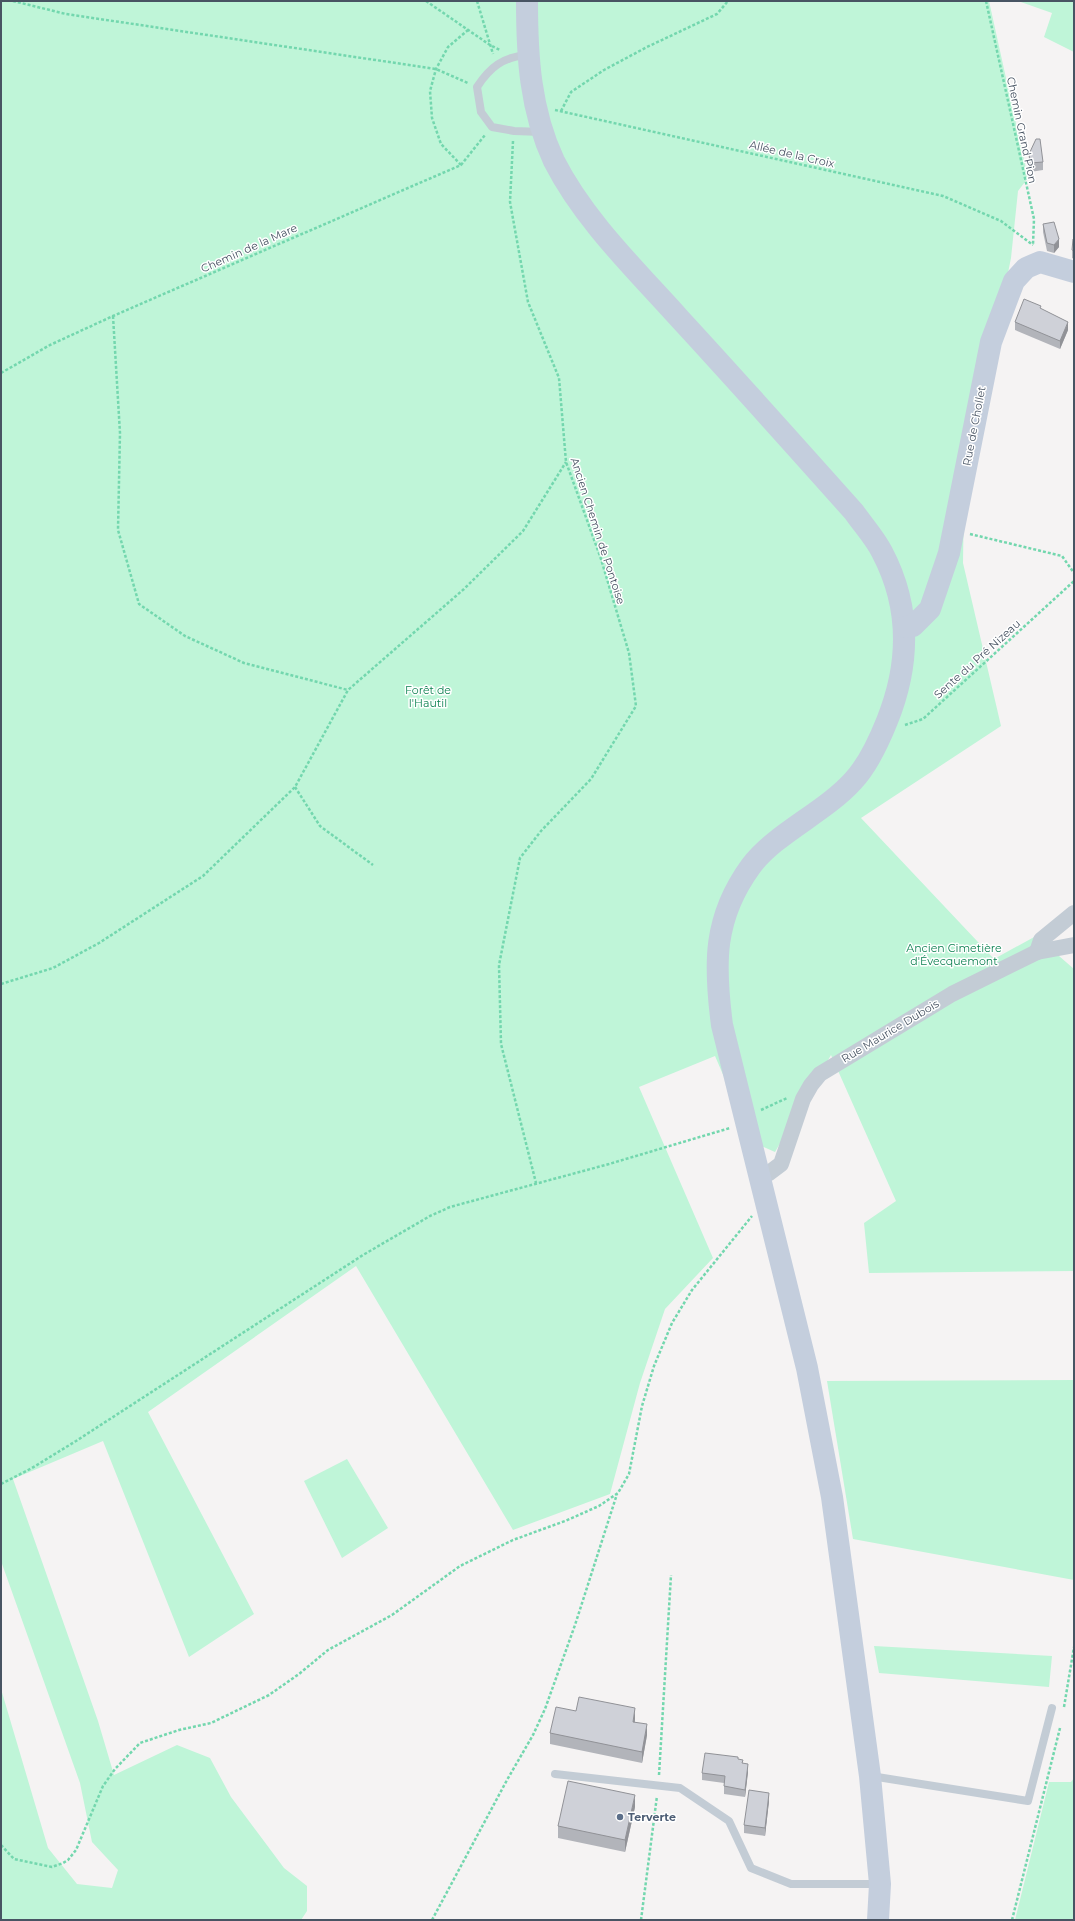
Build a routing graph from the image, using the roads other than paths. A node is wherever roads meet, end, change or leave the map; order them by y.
1 (527, 1) edge
2 (520, 55) junction
3 (543, 132) junction
4 (1074, 272) edge
5 (905, 627) junction
6 (1074, 913) edge
7 (1074, 945) edge
8 (1037, 952) junction
9 (761, 1177) junction
10 (1052, 1708) dead end
11 (555, 1774) dead end
12 (870, 1776) junction
13 (880, 1884) junction
14 (878, 1920) edge

1 - 2 main road
2 - 3 main road
2 - 3 lane
3 - 5 main road
4 - 5 main road, Rue de Chollet
5 - 9 main road
6 - 8 street
7 - 8 street, Rue Maurice Dubois
8 - 9 street, Rue Maurice Dubois
9 - 12 main road
10 - 12 lane
11 - 13 lane
12 - 13 main road
13 - 14 main road

